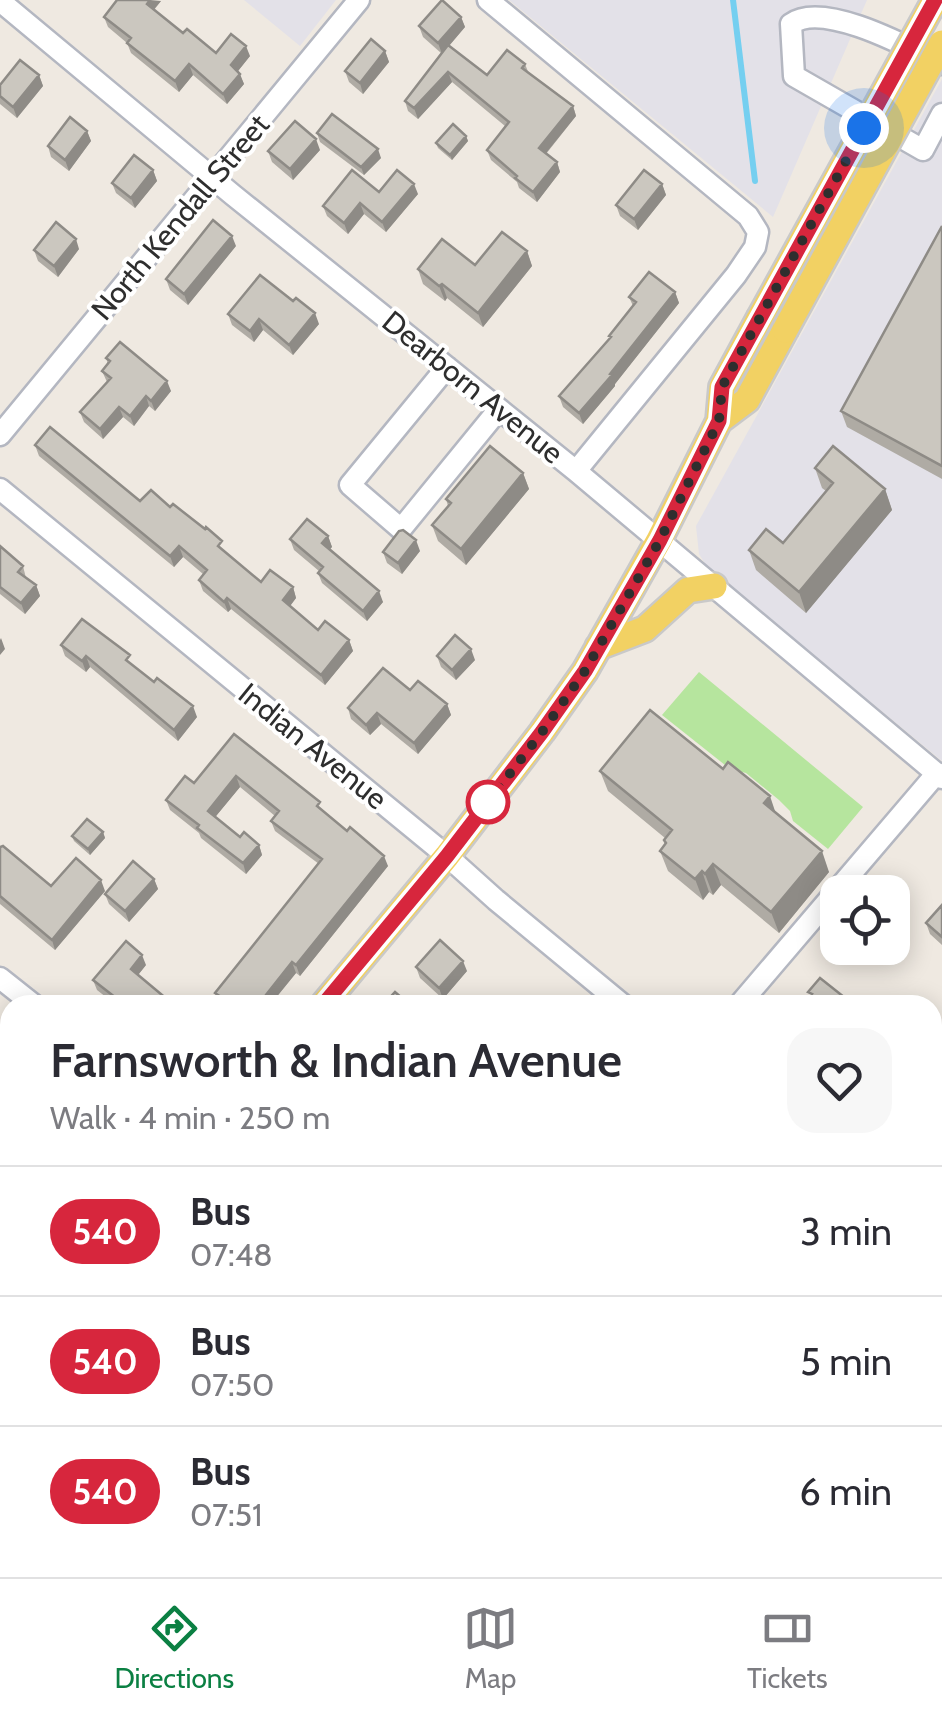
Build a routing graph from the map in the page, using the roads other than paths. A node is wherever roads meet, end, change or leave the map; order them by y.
1 (488, 0) edge
2 (935, 0) edge
3 (0, 1) edge
4 (354, 2) edge
5 (942, 42) edge
6 (942, 64) edge
7 (942, 114) edge
8 (212, 178) junction
9 (447, 366) junction
10 (499, 408) junction
11 (719, 421) junction
12 (0, 435) edge
13 (576, 470) junction
14 (0, 489) edge
15 (660, 540) junction
16 (714, 586) junction
17 (598, 647) junction
18 (939, 775) edge
19 (447, 856) junction
20 (0, 978) edge
21 (21, 995) edge
22 (331, 995) edge
23 (612, 995) edge
24 (748, 995) edge

1 - 13 street
2 - 11 main road, bridge
3 - 8 street, Dearborn Avenue
4 - 8 street, North Kendall Street
5 - 11 main road, bridge
6 - 7 street
8 - 9 street, Dearborn Avenue
8 - 12 street, North Kendall Street
9 - 10 street, Dearborn Avenue
9 - 10 street
10 - 13 street, Dearborn Avenue
11 - 15 main road
13 - 15 street, Dearborn Avenue
14 - 19 street, Indian Avenue
15 - 16 street, Dearborn Avenue
15 - 17 main road
16 - 17 main road
16 - 18 street, Dearborn Avenue
17 - 19 main road
18 - 24 street
19 - 22 main road
19 - 23 street, Indian Avenue
20 - 21 street

